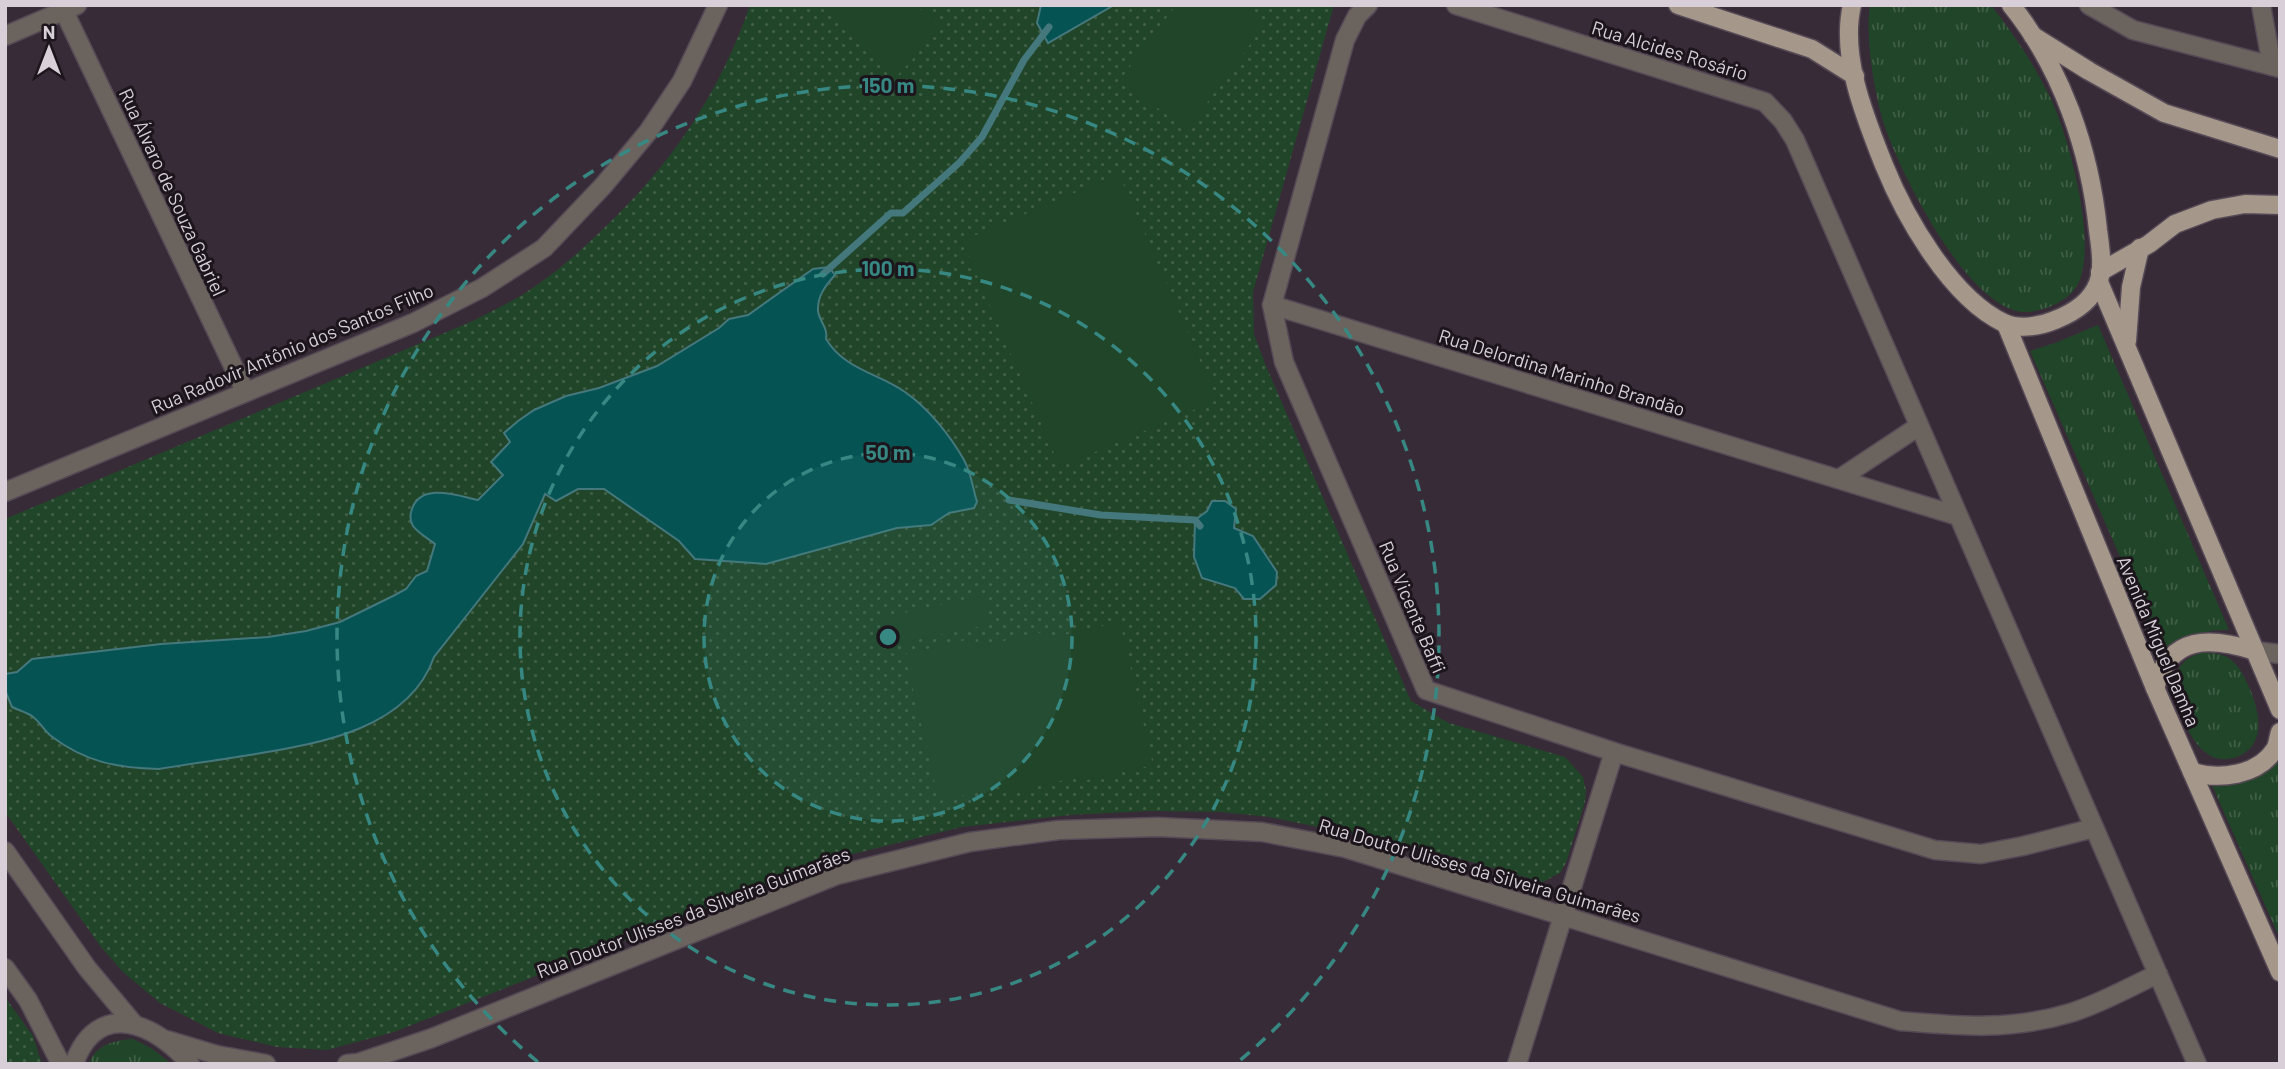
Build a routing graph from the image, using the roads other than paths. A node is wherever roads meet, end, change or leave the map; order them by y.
1 (718, 5) edge
2 (1368, 5) edge
3 (1456, 5) edge
4 (1678, 5) edge
5 (1852, 5) edge
6 (2011, 5) edge
7 (2089, 5) edge
8 (2261, 5) edge
9 (71, 8) edge
10 (2032, 35) junction
11 (5, 36) edge
12 (2276, 67) edge
13 (1855, 76) junction
14 (2280, 149) edge
15 (2280, 205) edge
16 (2140, 248) junction
17 (2099, 277) junction
18 (1272, 305) junction
19 (2006, 324) junction
20 (2127, 346) junction
21 (245, 391) junction
22 (1919, 426) junction
23 (1839, 479) junction
24 (5, 492) edge
25 (1958, 516) junction
26 (2255, 650) junction
27 (2280, 654) edge
28 (2155, 688) junction
29 (2280, 710) edge
30 (2280, 732) edge
31 (1615, 752) junction
32 (2192, 772) junction
33 (2094, 828) junction
34 (5, 851) edge
35 (1565, 915) junction
36 (5, 968) edge
37 (2280, 972) edge
38 (2158, 974) junction
39 (133, 1023) junction
40 (161, 1038) junction
41 (61, 1064) edge
42 (74, 1064) edge
43 (190, 1064) edge
44 (266, 1064) edge
45 (347, 1064) edge
46 (1517, 1064) edge
47 (2197, 1064) edge

1 - 21 street, Rua Radovir Antônio dos Santos Filho
2 - 18 street, Rua Vicente Baffi
3 - 22 street, Rua Alcides Rosário
4 - 13 main road
5 - 13 main road
6 - 10 main road
7 - 12 street
8 - 12 street
9 - 11 street
9 - 21 street, Rua Álvaro de Souza Gabriel
10 - 14 main road
10 - 17 main road
13 - 19 main road
15 - 16 main road
16 - 17 main road
16 - 20 main road
17 - 19 main road
17 - 20 main road
18 - 23 street, Rua Delordina Marinho Brandão
18 - 31 street, Rua Vicente Baffi
19 - 28 main road, Avenida Miguel Damha
20 - 26 main road
21 - 24 street, Rua Radovir Antônio dos Santos Filho
22 - 23 street
22 - 25 street
23 - 25 street, Rua Delordina Marinho Brandão
25 - 33 street
26 - 27 street
26 - 28 main road
26 - 29 main road
28 - 32 main road, Avenida Miguel Damha
30 - 32 main road
31 - 33 street, Rua Vicente Baffi
31 - 35 street
32 - 37 main road, Avenida Miguel Damha
33 - 38 street
34 - 39 street
35 - 38 street, Rua Doutor Ulisses da Silveira Guimarães
35 - 45 street, Rua Doutor Ulisses da Silveira Guimarães
35 - 46 street
36 - 41 street
38 - 47 street
39 - 40 street
39 - 42 street
40 - 43 street
40 - 44 street

